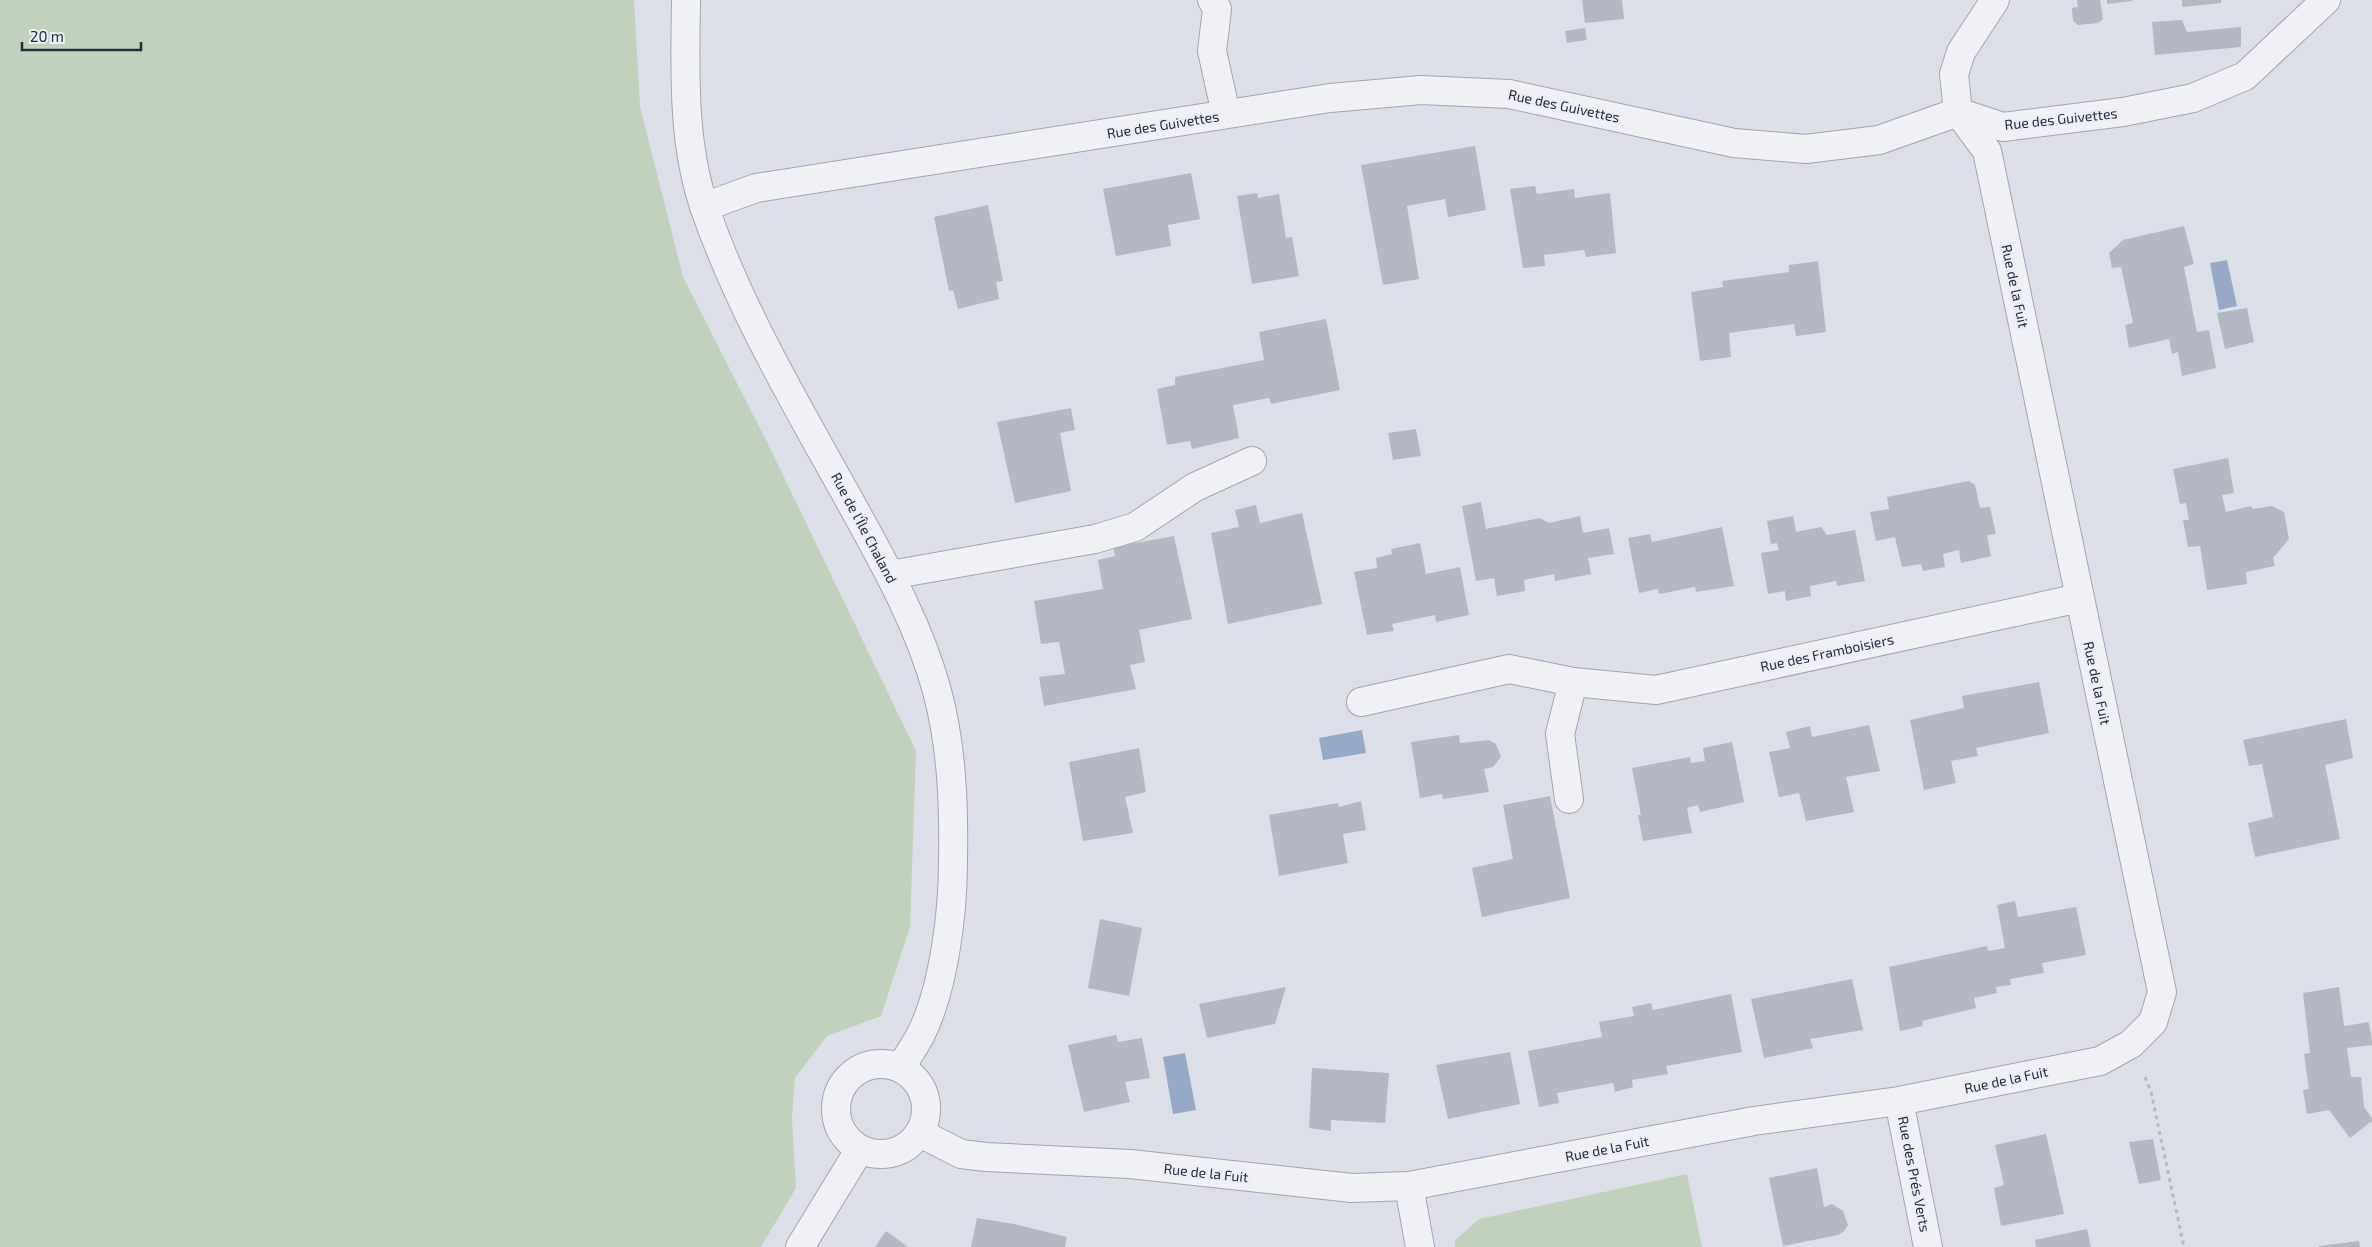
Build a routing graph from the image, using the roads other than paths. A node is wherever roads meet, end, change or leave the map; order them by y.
1 (686, 0) edge
2 (1212, 0) edge
3 (1995, 0) edge
4 (2326, 0) edge
5 (1958, 112) junction
6 (1226, 114) junction
7 (704, 208) junction
8 (1252, 460) dead end
9 (890, 575) junction
10 (2080, 598) junction
11 (1573, 682) junction
12 (1362, 702) dead end
13 (1569, 799) dead end
14 (900, 1068) junction
15 (1899, 1101) junction
16 (920, 1134) junction
17 (860, 1150) junction
18 (1408, 1186) junction
19 (800, 1247) edge
20 (1420, 1247) edge
21 (1928, 1247) edge

1 - 7 street, Rue de l'Île Chaland
2 - 6 street
3 - 5 street
4 - 5 street, Rue des Guivettes
5 - 6 street, Rue des Guivettes
5 - 10 street, Rue de la Fuit
6 - 7 street, Rue des Guivettes
7 - 9 street, Rue de l'Île Chaland
8 - 9 street
9 - 14 street, Rue de l'Île Chaland
10 - 11 street, Rue des Framboisiers
10 - 15 street, Rue de la Fuit
11 - 12 street, Rue des Framboisiers
11 - 13 street
14 - 16 street
14 - 17 street
15 - 18 street, Rue de la Fuit
15 - 21 street, Rue des Prés Verts
16 - 17 street
16 - 18 street, Rue de la Fuit
17 - 19 street
18 - 20 street

